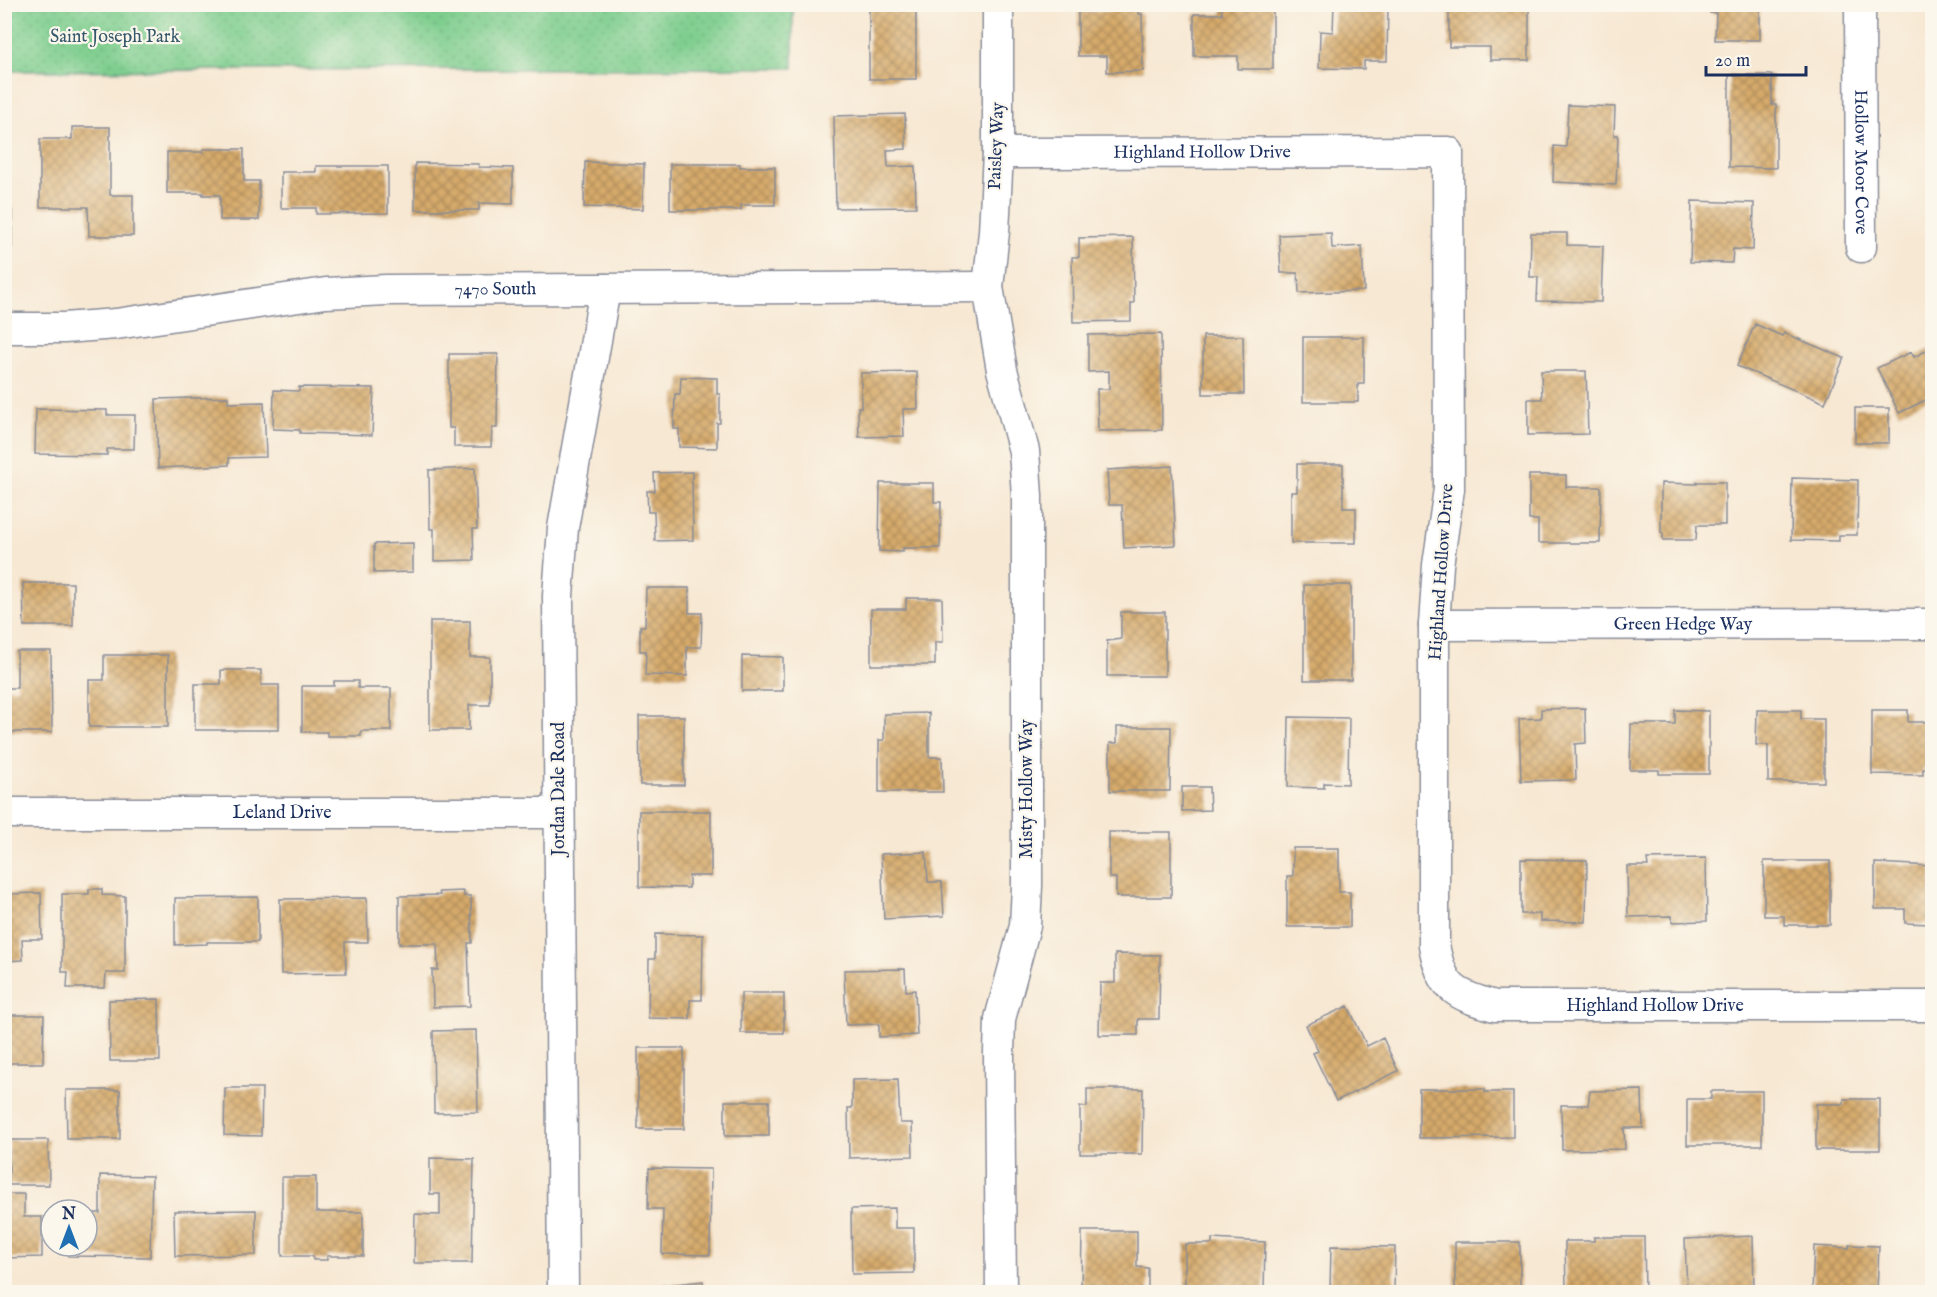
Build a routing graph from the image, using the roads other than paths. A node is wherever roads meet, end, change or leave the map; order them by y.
1 (998, 4) edge
2 (1860, 4) edge
3 (998, 153) junction
4 (1861, 247) dead end
5 (988, 287) junction
6 (605, 289) junction
7 (4, 328) edge
8 (1932, 624) edge
9 (1434, 625) junction
10 (4, 813) edge
11 (558, 813) junction
12 (1932, 1006) edge
13 (563, 1293) edge
14 (1001, 1293) edge

1 - 3 street, Paisley Way
2 - 4 street, Hollow Moor Cove
3 - 5 street, Paisley Way
3 - 9 street, Highland Hollow Drive
5 - 6 street, 7470 South
5 - 14 street, Misty Hollow Way
6 - 7 street, 7470 South
6 - 11 street, Jordan Dale Road
8 - 9 street, Green Hedge Way
9 - 12 street, Highland Hollow Drive
10 - 11 street, Leland Drive
11 - 13 street, Jordan Dale Road

